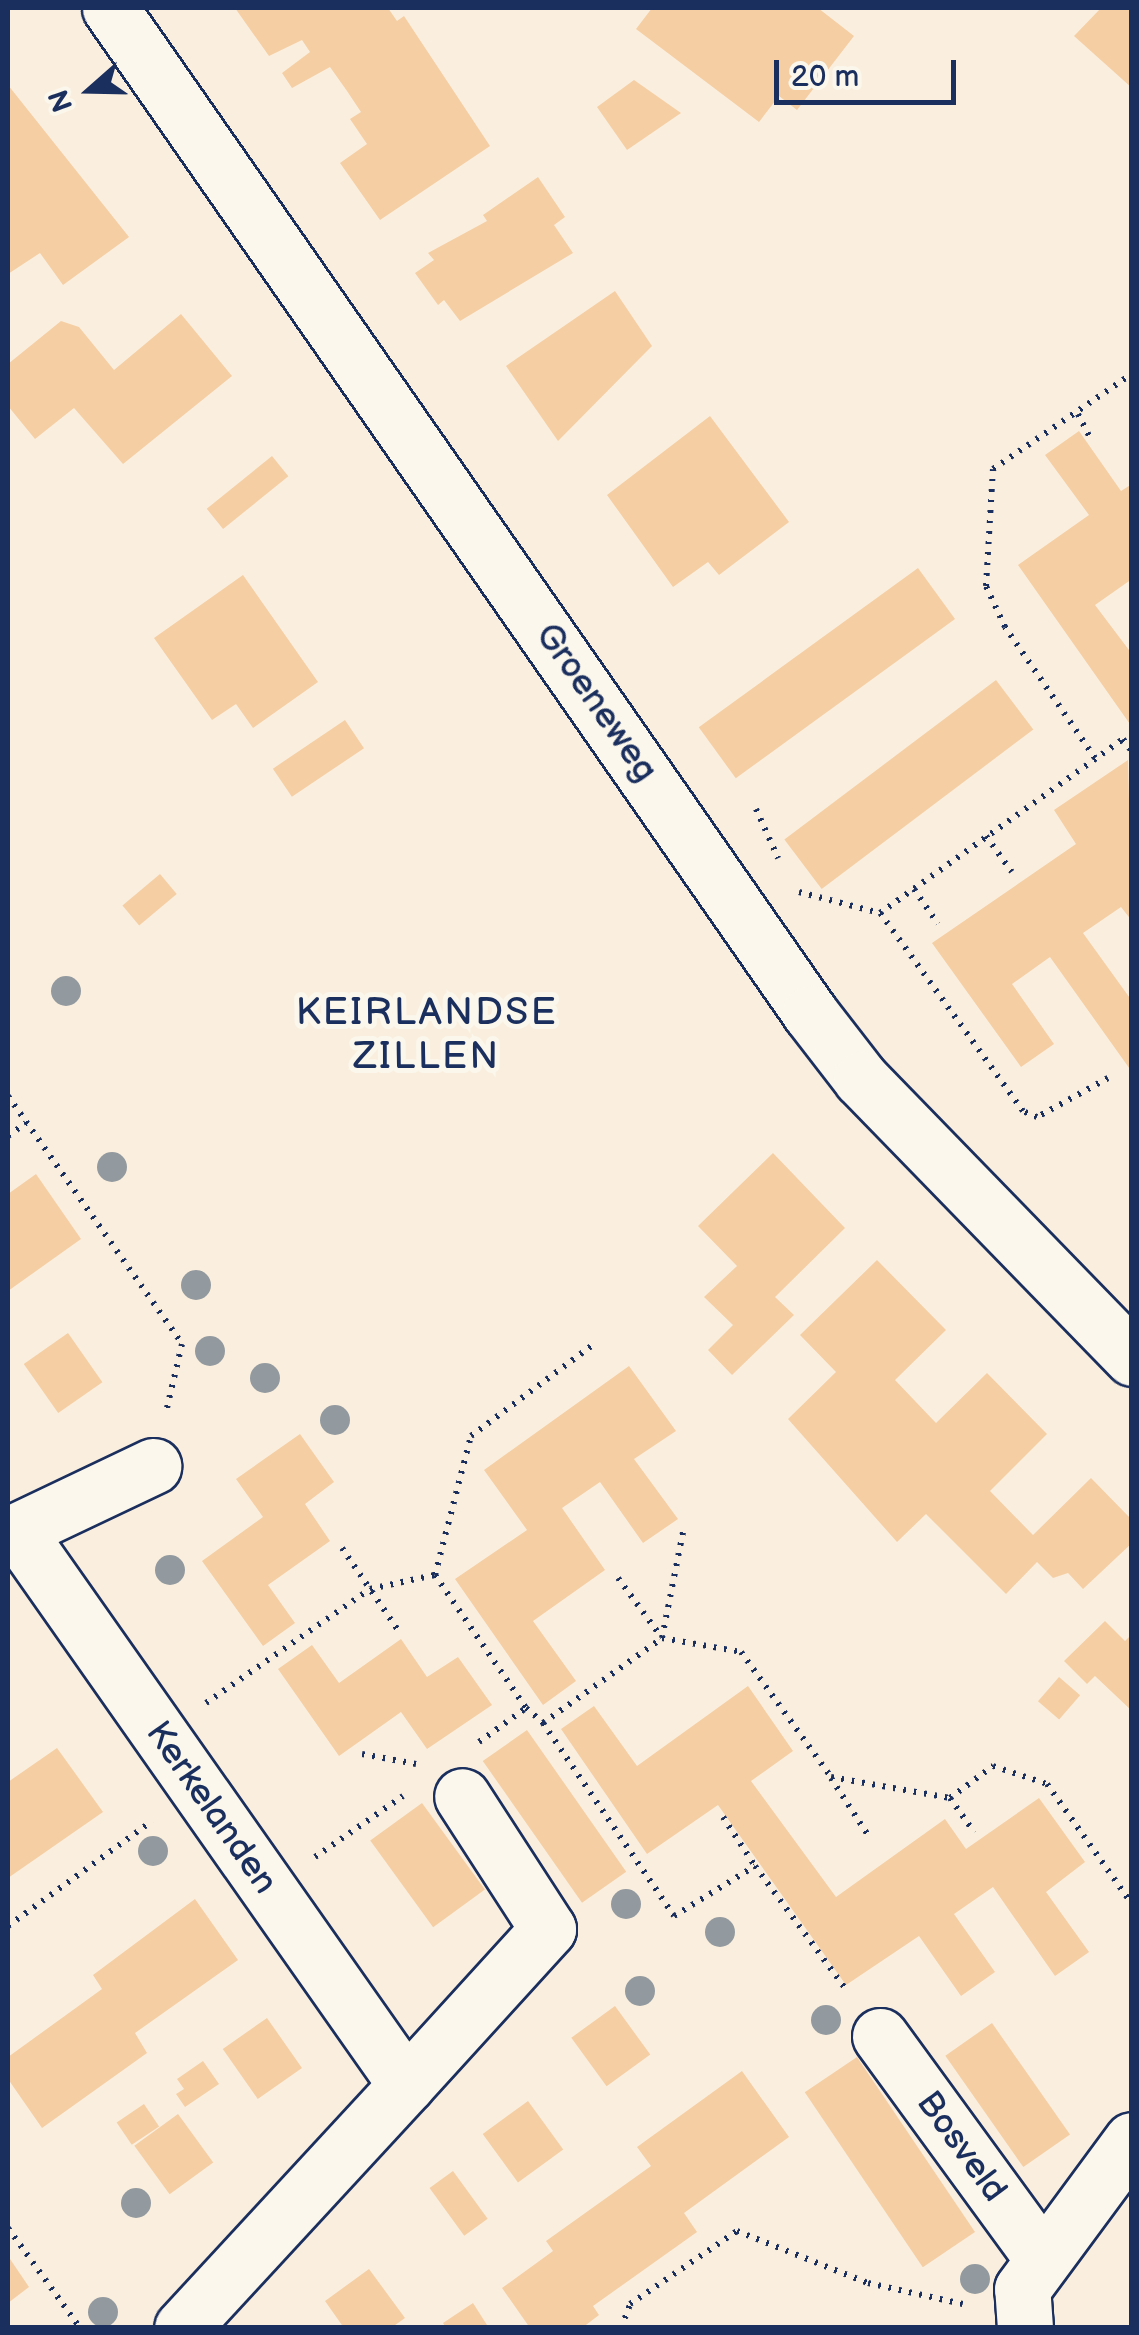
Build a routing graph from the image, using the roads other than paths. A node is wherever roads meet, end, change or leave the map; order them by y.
1 (110, 8) edge
2 (1132, 1358) edge
3 (153, 1466) road end
4 (12, 1533) edge
5 (442, 1776) road end
6 (880, 2036) road end
7 (406, 2084) junction
8 (1132, 2140) edge
9 (1041, 2257) junction
10 (1024, 2325) edge
11 (182, 2328) edge

1 - 2 street, Groeneweg
3 - 4 street, Kerkelanden
4 - 7 street, Kerkelanden
5 - 7 street
6 - 9 street, Bosveld
7 - 11 street
8 - 9 street
9 - 10 street

